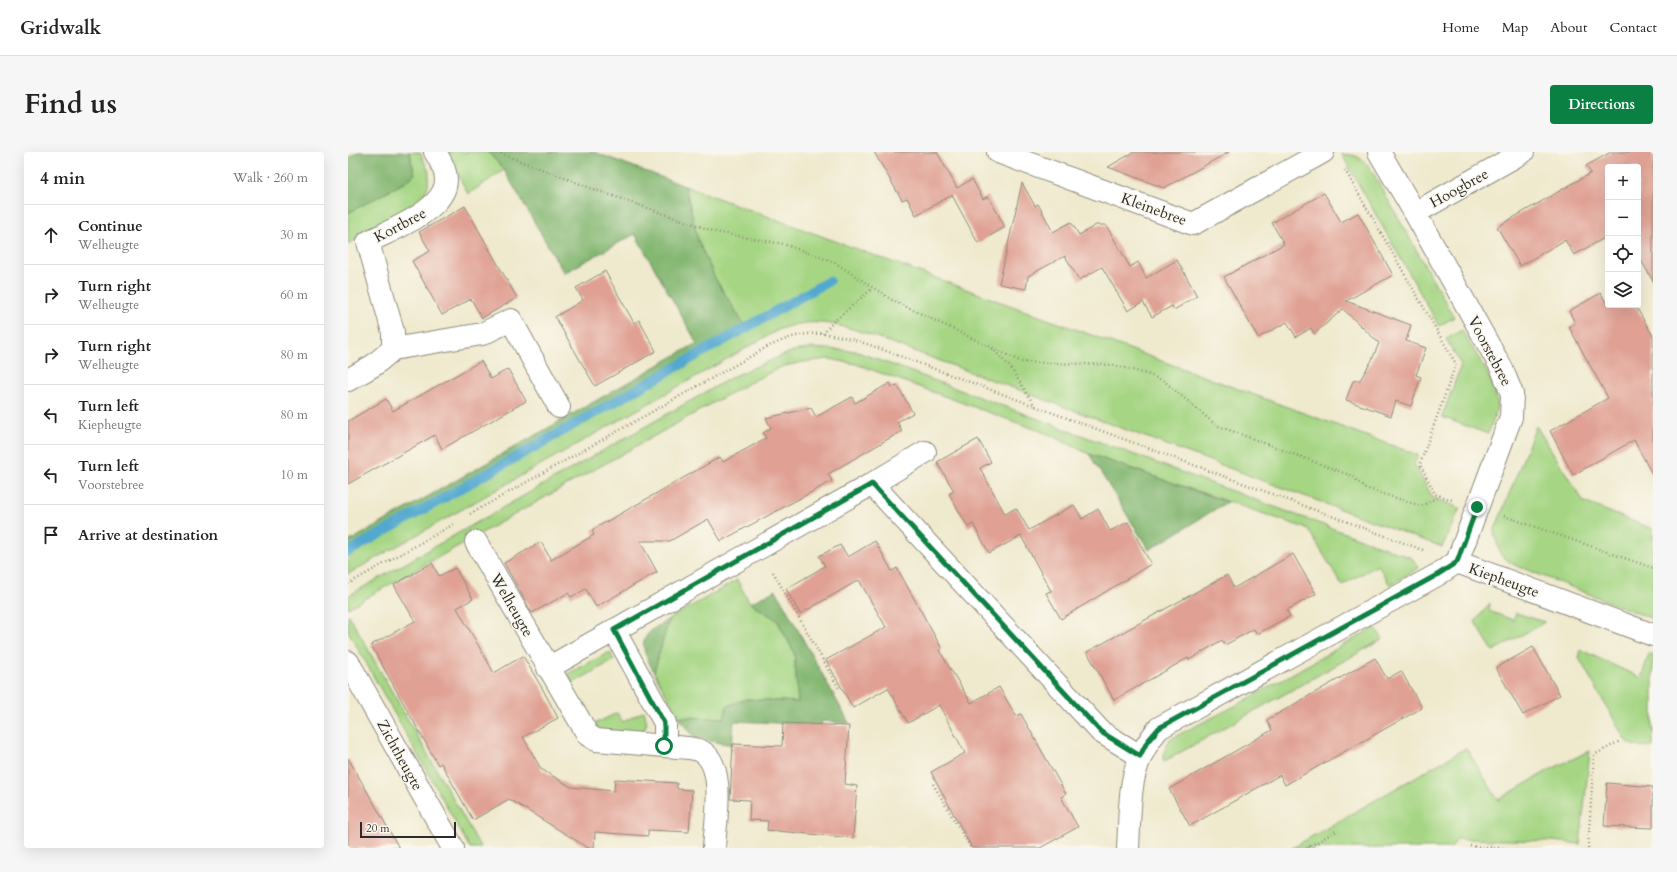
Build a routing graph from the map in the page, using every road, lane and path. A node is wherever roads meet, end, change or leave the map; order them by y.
1 (435, 152) edge
2 (497, 152) edge
3 (998, 152) edge
4 (1323, 152) edge
5 (1379, 152) edge
6 (1523, 152) edge
7 (1343, 166) dead end
8 (1415, 213) junction
9 (873, 288) junction
10 (823, 334) dead end
11 (990, 346) junction
12 (393, 349) junction
13 (348, 380) edge
14 (1035, 406) dead end
15 (559, 407) dead end
16 (925, 452) dead end
17 (872, 484) junction
18 (1440, 496) junction
19 (1477, 507) junction
20 (476, 542) dead end
21 (759, 547) junction
22 (1457, 562) junction
23 (1653, 568) edge
24 (614, 630) junction
25 (1653, 635) edge
26 (348, 662) edge
27 (548, 668) junction
28 (840, 690) dead end
29 (1620, 741) dead end
30 (664, 746) junction
31 (1140, 756) junction
32 (933, 784) dead end
33 (1338, 830) dead end
34 (1470, 846) dead end
35 (1308, 847) edge
36 (453, 848) edge
37 (714, 848) edge
38 (971, 848) edge
39 (1128, 848) edge
40 (1326, 848) edge
41 (1503, 848) edge
42 (1588, 848) edge

1 - 12 street, Kortbree
2 - 9 path
3 - 4 street, Kleinebree
5 - 8 street, Voorstebree
6 - 8 street, Hoogbree
7 - 18 path
8 - 19 street, Voorstebree
9 - 10 path
9 - 11 path
11 - 14 path
11 - 18 path
12 - 13 street
12 - 15 street
16 - 17 street
17 - 21 street
17 - 31 street
18 - 19 path
19 - 22 street, Voorstebree
19 - 23 path
20 - 27 street, Welheugte
21 - 24 street
21 - 28 path
22 - 25 street, Kiepheugte
22 - 31 street, Kiepheugte
24 - 27 street
24 - 30 street
26 - 36 street, Zichtheugte
27 - 30 street, Welheugte
29 - 42 path
30 - 37 street, Welheugte
31 - 39 street, Kiepheugte
32 - 38 path
33 - 35 path
34 - 41 path
35 - 40 path

